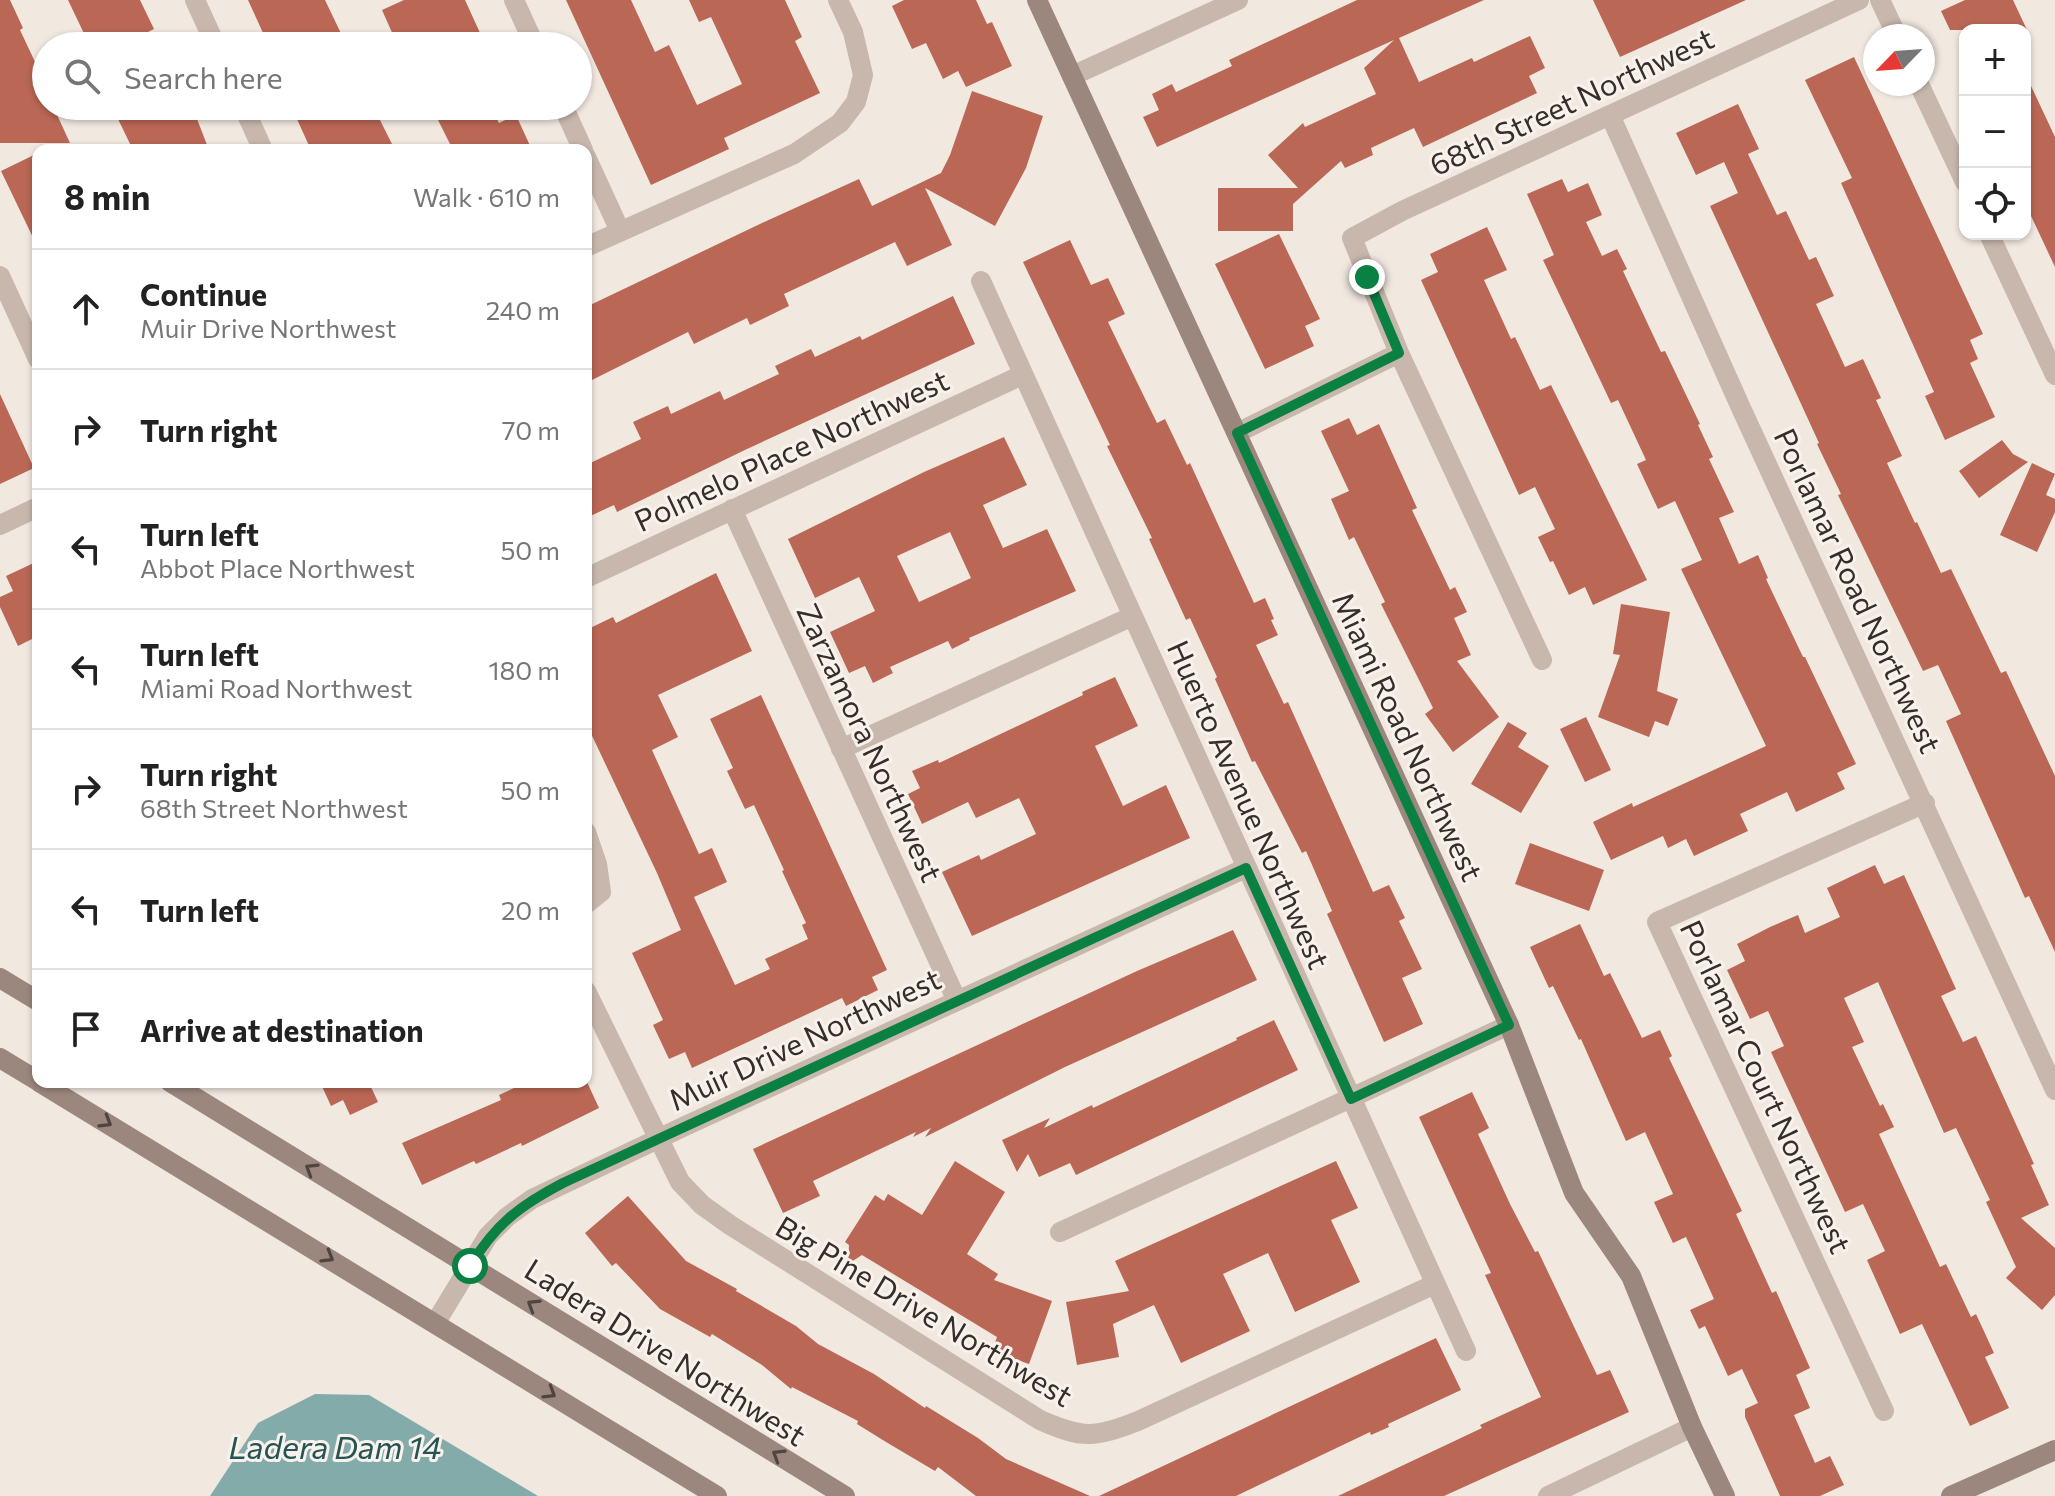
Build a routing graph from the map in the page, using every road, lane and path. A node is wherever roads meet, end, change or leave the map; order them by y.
1 (195, 0) edge
2 (514, 0) edge
3 (838, 0) edge
4 (1037, 0) edge
5 (1238, 0) edge
6 (1859, 0) edge
7 (1880, 0) edge
8 (1891, 24) edge
9 (210, 32) edge
10 (529, 32) edge
11 (1072, 76) junction
12 (1925, 96) edge
13 (1610, 115) junction
14 (249, 120) edge
15 (569, 120) edge
16 (260, 144) edge
17 (580, 144) edge
18 (1959, 169) edge
19 (592, 170) edge
20 (620, 231) junction
21 (1992, 240) edge
22 (592, 244) edge
23 (0, 276) edge
24 (981, 281) dead end
25 (32, 346) edge
26 (1399, 353) junction
27 (1022, 375) junction
28 (2055, 375) edge
29 (1237, 433) junction
30 (732, 509) junction
31 (32, 510) edge
32 (0, 525) edge
33 (592, 575) edge
34 (1133, 616) junction
35 (1542, 660) dead end
36 (841, 749) junction
37 (1925, 803) junction
38 (592, 849) edge
39 (1246, 868) junction
40 (592, 899) edge
41 (0, 978) edge
42 (32, 997) edge
43 (957, 1001) junction
44 (592, 1004) edge
45 (1509, 1025) junction
46 (0, 1058) edge
47 (32, 1078) edge
48 (48, 1088) edge
49 (180, 1088) edge
50 (2055, 1090) edge
51 (1351, 1099) junction
52 (656, 1139) junction
53 (1060, 1232) dead end
54 (470, 1266) junction
55 (1435, 1284) junction
56 (436, 1322) junction
57 (1466, 1351) dead end
58 (1884, 1411) dead end
59 (1692, 1427) junction
60 (2055, 1450) edge
61 (717, 1496) edge
62 (845, 1496) edge
63 (1548, 1496) edge
64 (1725, 1496) edge
65 (1951, 1496) edge

1 - 9 street
2 - 10 street
3 - 20 street
4 - 11 street, Miami Road Northwest
5 - 11 street
6 - 13 street, 68th Street Northwest
7 - 8 street
11 - 29 street, Miami Road Northwest
12 - 18 street
13 - 26 street, 68th Street Northwest
13 - 37 street, Porlamar Road Northwest
14 - 16 street
15 - 17 street
19 - 20 street
20 - 22 street
21 - 28 street
23 - 25 street
24 - 27 street, Huerto Avenue Northwest
26 - 29 street
26 - 35 street
27 - 30 street, Polmelo Place Northwest
27 - 34 street, Huerto Avenue Northwest
29 - 45 street, Miami Road Northwest
30 - 33 street, Polmelo Place Northwest
30 - 36 street, Zarzamora Northwest
31 - 32 street
34 - 36 street
34 - 39 street, Huerto Avenue Northwest
36 - 43 street, Zarzamora Northwest
37 - 50 street, Porlamar Road Northwest
37 - 58 street, Porlamar Court Northwest
38 - 40 street
39 - 43 street, Muir Drive Northwest
39 - 51 street, Huerto Avenue Northwest
41 - 42 street
43 - 52 street, Muir Drive Northwest
44 - 52 street, Big Pine Drive Northwest
45 - 51 street
45 - 59 street, Miami Road Northwest
46 - 47 street
48 -> 56 street
54 -> 49 street, Ladera Drive Northwest
51 - 53 street
51 - 55 street, Huerto Avenue Northwest
52 - 54 street, Muir Drive Northwest
52 - 55 street, Big Pine Drive Northwest
54 - 56 street, Muir Drive Northwest
62 -> 54 street, Ladera Drive Northwest
55 - 57 street, Huerto Avenue Northwest
56 -> 61 street
59 - 63 street
59 - 64 street, Miami Road Northwest
60 - 65 street

